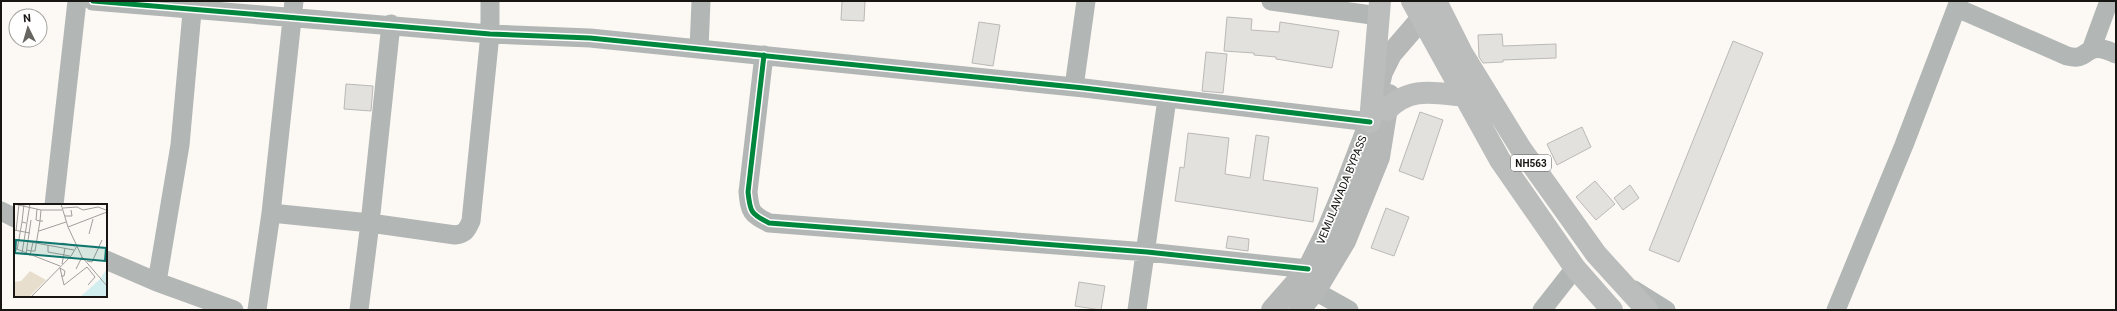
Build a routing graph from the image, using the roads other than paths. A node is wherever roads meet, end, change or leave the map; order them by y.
1 (76, 1) edge
2 (93, 1) edge
3 (490, 1) edge
4 (701, 1) edge
5 (1086, 1) edge
6 (1271, 1) edge
7 (2109, 1) edge
8 (1958, 4) edge
9 (193, 5) edge
10 (1380, 8) edge
11 (294, 10) edge
12 (1431, 14) edge
13 (391, 24) junction
14 (490, 34) junction
15 (699, 49) junction
16 (2091, 50) junction
17 (2116, 54) edge
18 (764, 55) junction
19 (1074, 87) junction
20 (1465, 96) junction
21 (1167, 98) junction
22 (1378, 116) junction
23 (54, 204) edge
24 (1, 211) edge
25 (271, 213) junction
26 (14, 218) edge
27 (370, 223) junction
28 (1147, 252) junction
29 (107, 260) edge
30 (1576, 268) junction
31 (1308, 269) junction
32 (157, 282) junction
33 (1621, 282) junction
34 (1315, 291) junction
35 (1605, 306) edge
36 (234, 310) edge
37 (257, 310) edge
38 (359, 310) edge
39 (1137, 310) edge
40 (1272, 310) edge
41 (1299, 310) edge
42 (1350, 310) edge
43 (1542, 310) edge
44 (1648, 310) edge
45 (1666, 310) edge
46 (1836, 310) edge

1 - 23 street
2 - 9 street
3 - 14 street
4 - 15 street
5 - 19 street
6 - 10 street
7 - 16 street
8 - 16 street
8 - 46 street
9 - 11 street
9 - 32 street
10 - 22 highway
11 - 13 street
11 - 25 street
12 - 20 highway, NH563
12 - 22 main road, VEMULAWADA BYPASS
12 - 33 highway, NH563
13 - 14 street
13 - 27 street
14 - 15 street
14 - 27 street
15 - 18 street
16 - 17 street
18 - 19 street
18 - 28 street
19 - 21 street
20 - 22 highway
20 - 30 highway, NH563
21 - 22 street
21 - 28 street
22 - 31 main road, VEMULAWADA BYPASS
22 - 34 main road, VEMULAWADA BYPASS
24 - 26 street
25 - 27 street
25 - 37 street
27 - 38 street
28 - 31 street
28 - 39 street
29 - 32 street
30 - 35 highway, NH563
30 - 43 street
31 - 40 main road, VEMULAWADA BYPASS
32 - 36 street
33 - 44 highway, NH563
33 - 45 street
34 - 41 main road, VEMULAWADA BYPASS
34 - 42 street

